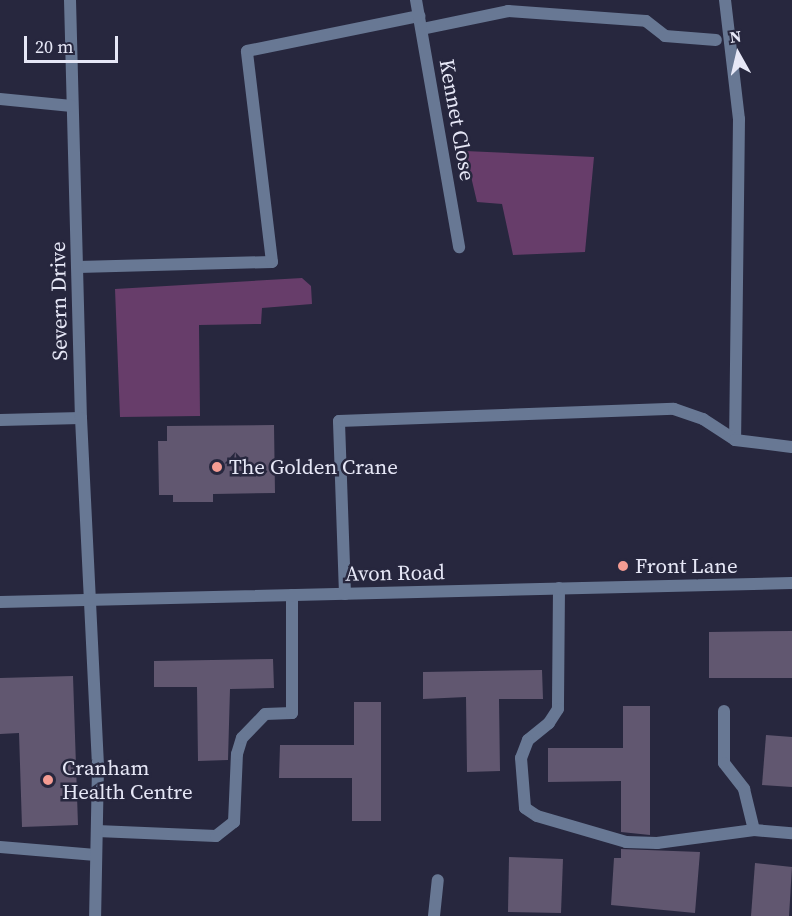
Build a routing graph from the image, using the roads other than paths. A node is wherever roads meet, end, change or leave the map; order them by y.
1 (70, 0) edge
2 (416, 0) edge
3 (725, 0) edge
4 (420, 22) junction
5 (716, 40) dead end
6 (0, 99) edge
7 (72, 106) junction
8 (459, 247) dead end
9 (78, 267) junction
10 (81, 418) junction
11 (0, 420) edge
12 (735, 440) junction
13 (792, 447) edge
14 (792, 582) edge
15 (559, 588) junction
16 (345, 594) junction
17 (292, 595) junction
18 (89, 600) junction
19 (0, 603) edge
20 (724, 711) dead end
21 (754, 830) junction
22 (97, 831) junction
23 (792, 833) edge
24 (0, 847) edge
25 (96, 855) junction
26 (438, 880) dead end
27 (95, 916) edge
28 (434, 916) edge

1 - 7 street, Severn Drive
2 - 4 street, Kennet Close
3 - 12 street
4 - 5 street
4 - 8 street, Kennet Close
4 - 9 street
6 - 7 street
7 - 9 street, Severn Drive
9 - 10 street, Severn Drive
10 - 11 street
10 - 18 street, Severn Drive
12 - 13 street
12 - 16 street
14 - 15 street, Avon Road
15 - 16 street, Avon Road
15 - 21 street
16 - 17 street, Avon Road
17 - 18 street, Avon Road
17 - 22 street
18 - 19 street, Avon Road
18 - 22 street, Severn Drive
20 - 21 street
21 - 23 street
22 - 25 street, Severn Drive
24 - 25 street
25 - 27 street, Severn Drive
26 - 28 street

